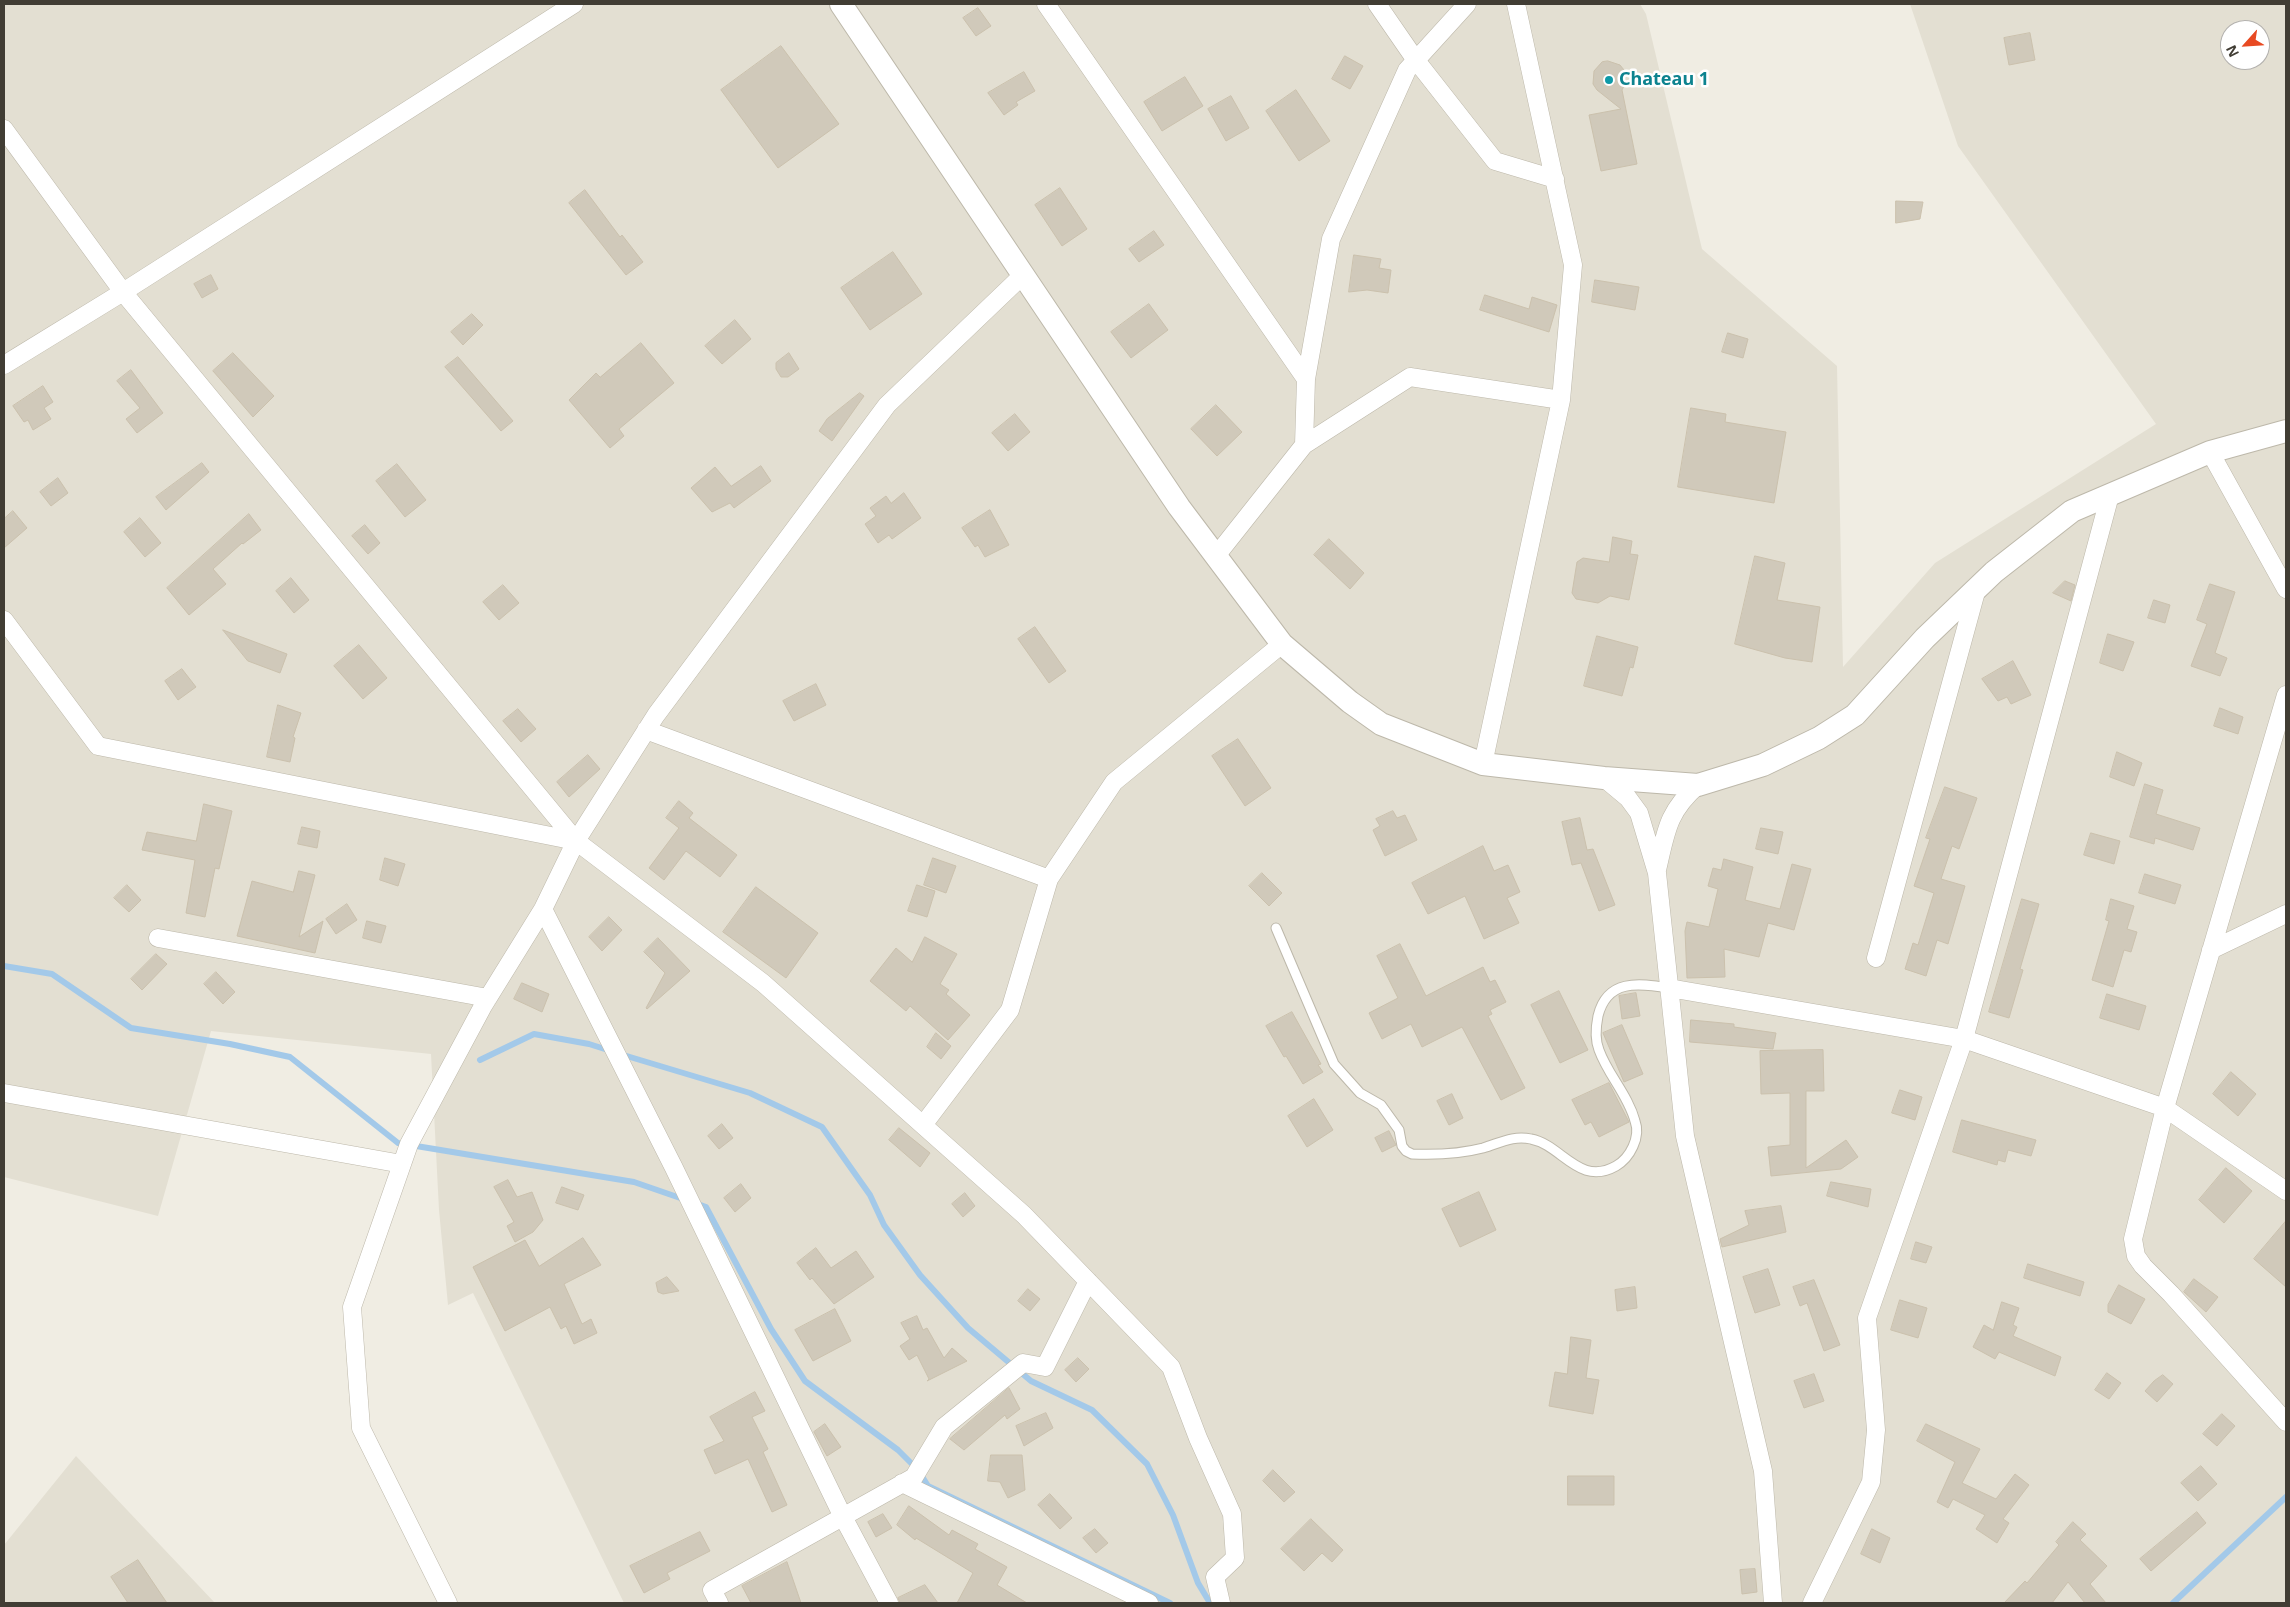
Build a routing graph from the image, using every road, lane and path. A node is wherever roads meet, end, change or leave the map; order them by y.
1 (574, 4) edge
2 (841, 4) edge
3 (1046, 4) edge
4 (1377, 4) edge
5 (1467, 4) edge
6 (1516, 4) edge
7 (1415, 59) junction
8 (4, 129) edge
9 (1555, 179) junction
10 (1023, 275) junction
11 (123, 292) junction
12 (4, 365) edge
13 (1306, 379) junction
14 (1560, 400) junction
15 (2286, 431) edge
16 (1304, 444) junction
17 (2210, 452) junction
18 (2110, 495) junction
19 (1216, 556) junction
20 (1977, 588) junction
21 (2286, 590) edge
22 (4, 620) edge
23 (1282, 644) junction
24 (2286, 695) edge
25 (646, 730) junction
26 (1483, 764) junction
27 (1604, 778) junction
28 (1698, 785) junction
29 (576, 841) junction
30 (1657, 873) junction
31 (1049, 879) junction
32 (543, 909) junction
33 (2286, 914) edge
34 (1276, 928) dead end
35 (158, 938) dead end
36 (2211, 950) junction
37 (1876, 958) dead end
38 (1669, 988) junction
39 (488, 998) junction
40 (1964, 1039) junction
41 (4, 1093) edge
42 (2165, 1108) junction
43 (923, 1125) junction
44 (402, 1164) junction
45 (2286, 1191) edge
46 (1088, 1281) junction
47 (2286, 1422) edge
48 (902, 1483) junction
49 (842, 1515) junction
50 (448, 1603) edge
51 (719, 1603) edge
52 (889, 1603) edge
53 (1149, 1603) edge
54 (1221, 1603) edge
55 (1773, 1603) edge
56 (1812, 1603) edge

1 - 11 street
2 - 10 street
3 - 13 street
4 - 7 street
5 - 7 street
6 - 9 street
7 - 9 street
7 - 13 street
8 - 11 street
9 - 14 street
10 - 19 street
10 - 25 street
11 - 12 street
11 - 29 street
13 - 16 street
14 - 16 street
14 - 26 street
15 - 17 street
16 - 19 street
17 - 18 street
17 - 21 street
18 - 20 street
18 - 40 street
19 - 23 street
20 - 28 street
20 - 37 street
22 - 29 street
23 - 26 street
23 - 31 street
24 - 36 street
25 - 29 street
25 - 31 street
26 - 27 street
27 - 28 street
27 - 30 street
28 - 30 street
29 - 32 street
29 - 43 street
30 - 38 street
31 - 43 street
32 - 39 street
32 - 49 street
33 - 36 street
34 - 38 lane
35 - 39 street
36 - 42 street
38 - 40 street
38 - 55 street
39 - 44 street
40 - 42 street
40 - 56 street
41 - 44 street
42 - 45 street
42 - 47 street
43 - 46 street
44 - 50 street
46 - 48 street
46 - 54 street
48 - 49 street
48 - 53 street
49 - 51 street
49 - 52 street

